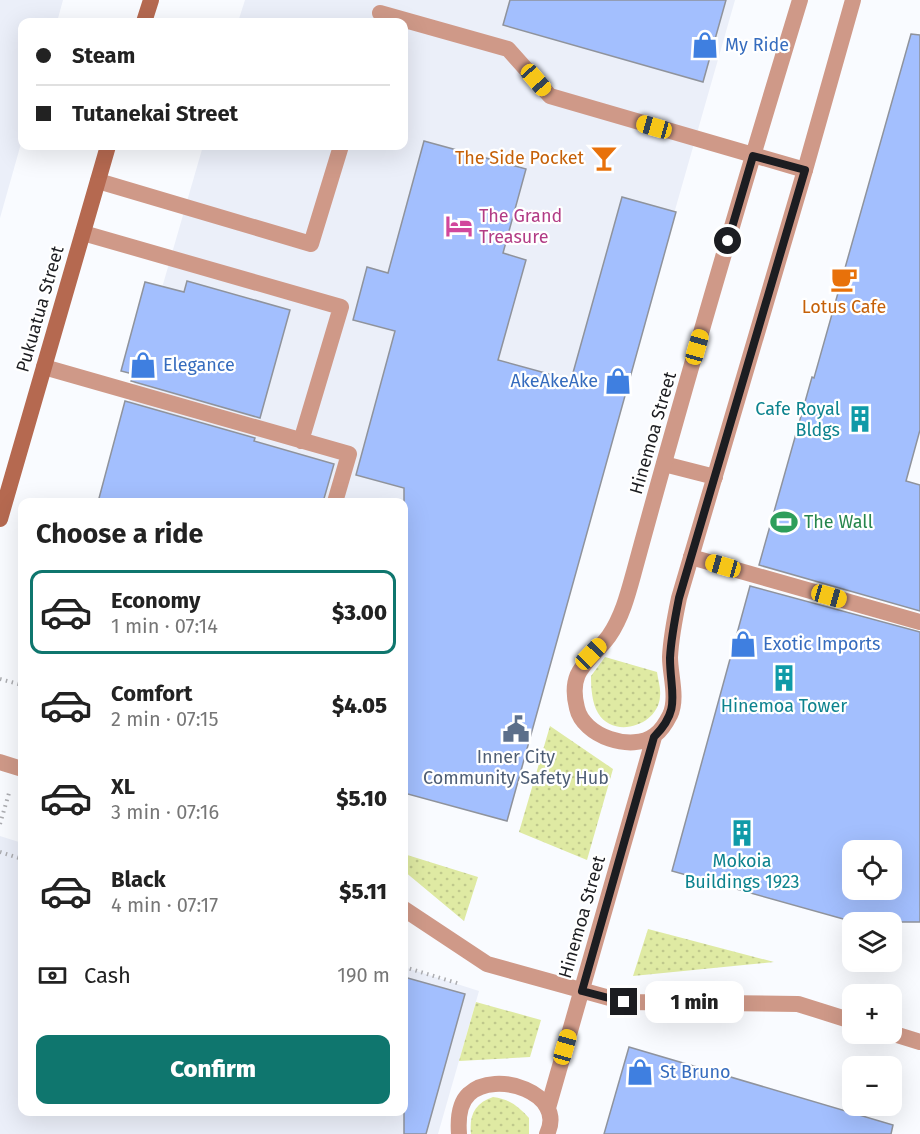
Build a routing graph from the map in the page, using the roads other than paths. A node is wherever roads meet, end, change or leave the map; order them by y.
1 (150, 0) edge
2 (800, 0) edge
3 (853, 0) edge
4 (381, 12) edge
5 (145, 18) edge
6 (402, 18) edge
7 (408, 20) edge
8 (107, 150) edge
9 (340, 150) edge
10 (753, 156) junction
11 (805, 170) junction
12 (98, 181) junction
13 (83, 233) junction
14 (44, 367) junction
15 (301, 441) junction
16 (664, 464) junction
17 (714, 477) junction
18 (335, 498) edge
19 (0, 519) edge
20 (691, 557) junction
21 (920, 622) edge
22 (654, 737) junction
23 (0, 762) edge
24 (18, 768) edge
25 (408, 912) edge
26 (582, 991) junction
27 (842, 1018) edge
28 (902, 1036) edge
29 (920, 1042) edge
30 (548, 1108) junction
31 (459, 1134) edge
32 (547, 1134) edge

1 - 5 main road
2 - 10 street, Hinemoa Street
3 - 11 street, Hinemoa Street
4 - 6 street
7 - 10 street
8 - 12 main road, Pukuatua Street
9 - 12 street
10 - 11 street
10 - 16 street, Hinemoa Street
11 - 17 street, Hinemoa Street
12 - 13 main road, Pukuatua Street
13 - 14 main road, Pukuatua Street
13 - 15 street
14 - 15 street
14 - 19 main road, Pukuatua Street
15 - 18 street
16 - 17 street
16 - 22 street, Hinemoa Street
17 - 20 street, Hinemoa Street
20 - 21 street
20 - 22 street, Hinemoa Street
22 - 26 street, Hinemoa Street
23 - 24 street
25 - 26 street
26 - 27 street
26 - 30 street, Hinemoa Street
28 - 29 street
30 - 31 street
30 - 32 street, Hinemoa Street

